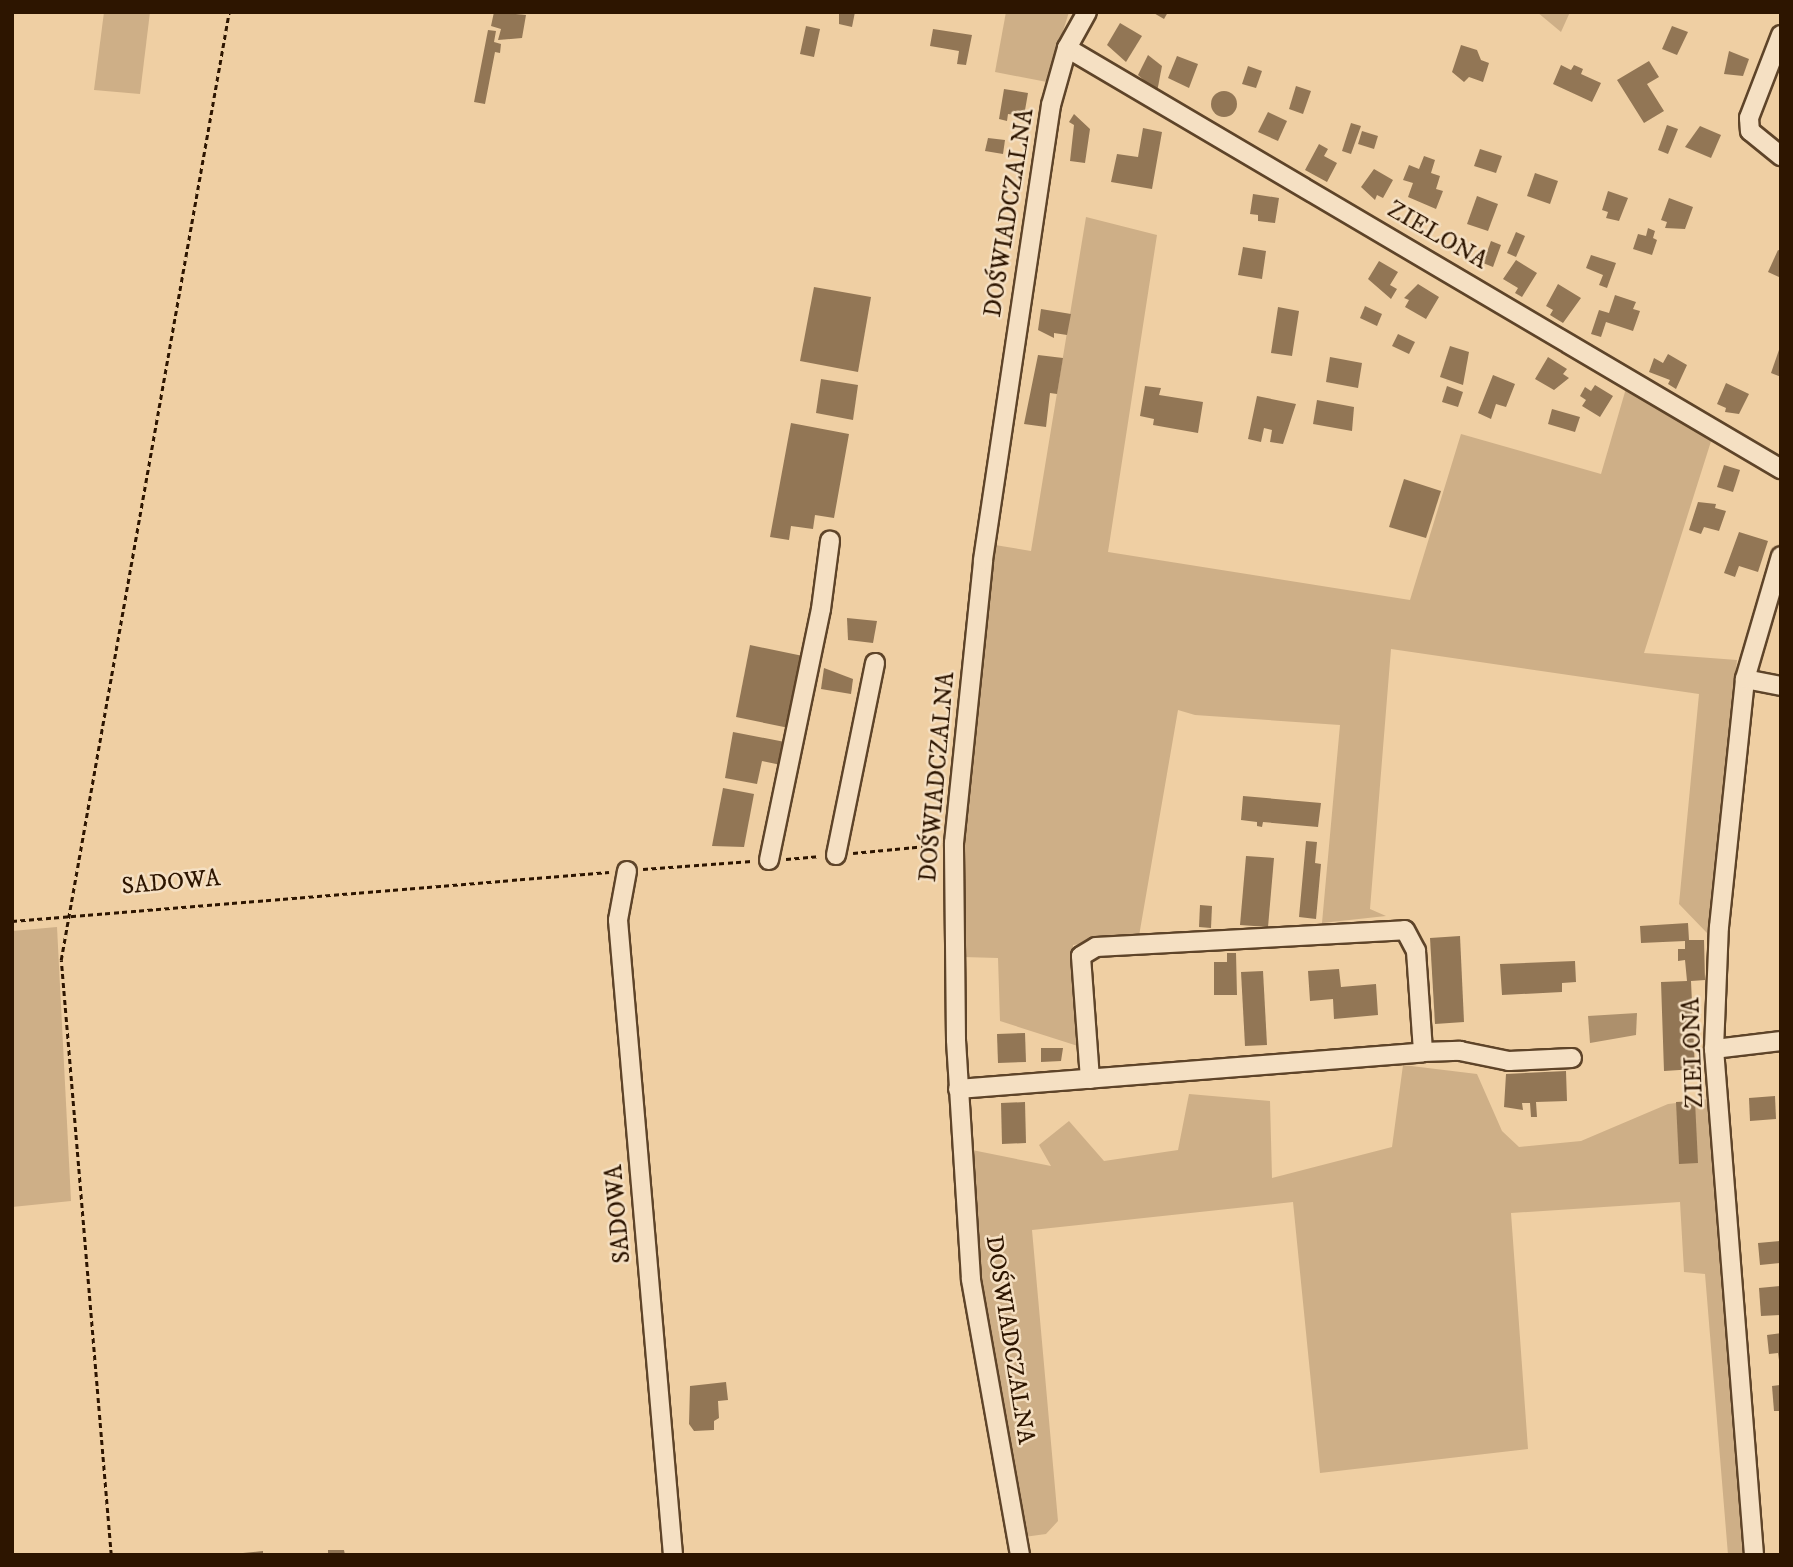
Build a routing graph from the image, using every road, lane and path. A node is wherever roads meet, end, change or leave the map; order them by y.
1 (229, 12) edge
2 (1087, 12) edge
3 (1781, 35) edge
4 (1067, 48) junction
5 (1781, 156) edge
6 (1781, 469) edge
7 (830, 541) dead end
8 (1781, 556) edge
9 (875, 663) dead end
10 (1745, 679) junction
11 (1781, 686) edge
12 (954, 843) junction
13 (836, 855) junction
14 (769, 860) junction
15 (627, 871) junction
16 (69, 916) junction
17 (12, 921) edge
18 (1781, 1041) edge
19 (1714, 1049) junction
20 (1423, 1052) junction
21 (1572, 1058) dead end
22 (1090, 1079) junction
23 (958, 1089) junction
24 (111, 1555) edge
25 (673, 1555) edge
26 (1020, 1555) edge
27 (1754, 1555) edge

1 - 16 path
2 - 4 street, DOŚWIADCZALNA
3 - 5 street
4 - 6 street, ZIELONA
4 - 12 street, DOŚWIADCZALNA
7 - 14 street
8 - 10 street, ZIELONA
9 - 13 street
10 - 11 street
10 - 19 street, ZIELONA
12 - 13 path, SADOWA
12 - 23 street, DOŚWIADCZALNA
13 - 14 path, SADOWA
14 - 15 path, SADOWA
15 - 16 path, SADOWA
15 - 25 street, SADOWA
16 - 17 path, SADOWA
16 - 24 path
18 - 19 street
19 - 27 street, ZIELONA
20 - 21 street
20 - 22 street
20 - 22 street
22 - 23 street
23 - 26 street, DOŚWIADCZALNA

